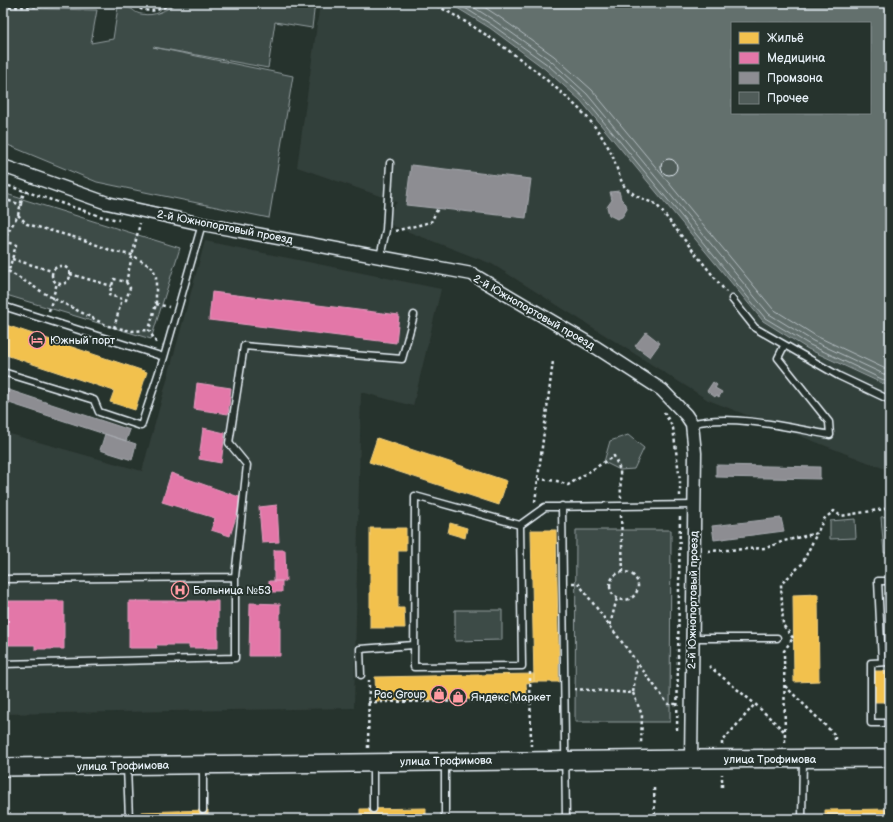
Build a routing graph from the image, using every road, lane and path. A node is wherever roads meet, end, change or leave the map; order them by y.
1 (172, 3) edge
2 (432, 3) edge
3 (3, 8) edge
4 (3, 19) edge
5 (390, 163) dead end
6 (3, 166) edge
7 (24, 191) dead end
8 (3, 199) edge
9 (22, 205) junction
10 (438, 208) dead end
11 (18, 215) junction
12 (140, 223) dead end
13 (202, 224) junction
14 (385, 234) junction
15 (3, 241) edge
16 (132, 255) junction
17 (380, 257) junction
18 (12, 259) junction
19 (3, 268) edge
20 (9, 270) junction
21 (52, 271) junction
22 (70, 274) junction
23 (126, 282) junction
24 (57, 283) junction
25 (112, 286) junction
26 (53, 298) junction
27 (122, 299) junction
28 (732, 299) joint
29 (3, 306) edge
30 (414, 315) dead end
31 (46, 320) junction
32 (114, 328) junction
33 (784, 346) junction
34 (164, 357) junction
35 (553, 361) dead end
36 (3, 372) edge
37 (890, 400) edge
38 (663, 410) dead end
39 (692, 424) junction
40 (538, 479) junction
41 (694, 505) junction
42 (562, 506) junction
43 (621, 506) junction
44 (680, 506) junction
45 (890, 508) edge
46 (537, 512) junction
47 (520, 525) junction
48 (817, 533) junction
49 (708, 551) dead end
50 (623, 572) junction
51 (235, 577) junction
52 (3, 578) edge
53 (890, 581) edge
54 (578, 583) dead end
55 (617, 598) junction
56 (610, 626) junction
57 (692, 638) junction
58 (777, 638) dead end
59 (789, 638) dead end
60 (793, 638) junction
61 (414, 645) junction
62 (882, 662) junction
63 (890, 662) edge
64 (637, 663) junction
65 (3, 664) edge
66 (709, 666) dead end
67 (530, 672) dead end
68 (361, 675) dead end
69 (369, 679) dead end
70 (784, 686) junction
71 (565, 689) junction
72 (633, 693) junction
73 (531, 701) junction
74 (368, 702) junction
75 (677, 704) junction
76 (755, 704) junction
77 (890, 723) edge
78 (677, 730) dead end
79 (785, 732) junction
80 (722, 742) dead end
81 (785, 742) dead end
82 (835, 742) dead end
83 (641, 744) dead end
84 (531, 746) dead end
85 (370, 755) junction
86 (691, 758) junction
87 (890, 758) edge
88 (803, 759) junction
89 (565, 760) junction
90 (445, 761) junction
91 (203, 764) junction
92 (127, 766) junction
93 (3, 767) edge
94 (654, 788) dead end
95 (373, 809) dead end
96 (203, 810) dead end
97 (129, 819) edge
98 (445, 819) edge
99 (566, 819) edge
100 (655, 819) edge
101 (802, 819) edge

1 - 3 path
2 - 28 path
3 - 4 path
5 - 14 lane
6 - 13 street, 2-й Южнопортовый проезд
7 - 9 path
8 - 9 path
9 - 11 path
10 - 14 path
11 - 15 path
11 - 16 path
12 - 16 path
13 - 17 street, 2-й Южнопортовый проезд
13 - 34 lane
14 - 17 lane
15 - 18 path
16 - 23 path
16 - 32 path
17 - 39 street, 2-й Южнопортовый проезд
18 - 20 path
18 - 21 path
19 - 20 path
20 - 26 path
21 - 22 path
21 - 24 path
22 - 24 path
22 - 25 path
23 - 25 path
23 - 27 path
24 - 26 path
25 - 27 path
26 - 31 path
26 - 32 path
27 - 32 path
28 - 33 lane
29 - 31 lane
30 - 51 lane
31 - 34 lane
33 - 37 lane
33 - 39 lane
34 - 36 lane
35 - 40 path
38 - 44 path
39 - 41 street, 2-й Южнопортовый проезд
40 - 43 path
40 - 46 path
41 - 44 lane
41 - 57 street, 2-й Южнопортовый проезд
42 - 43 lane
42 - 46 lane
42 - 71 lane
43 - 44 lane
43 - 50 path
44 - 75 path
45 - 48 path
46 - 47 lane
47 - 61 lane
47 - 61 lane
48 - 49 path
48 - 60 path
50 - 55 path
50 - 55 path
51 - 52 lane
51 - 65 lane
53 - 62 lane
54 - 56 path
55 - 56 path
56 - 64 path
57 - 58 lane
57 - 86 street, 2-й Южнопортовый проезд
59 - 60 path
60 - 70 path
61 - 68 lane
62 - 63 lane
62 - 77 lane
64 - 72 path
64 - 75 path
66 - 76 path
67 - 73 path
69 - 74 path
70 - 79 path
70 - 82 path
71 - 72 path
71 - 89 lane
72 - 83 path
73 - 74 path
73 - 84 path
74 - 85 path
75 - 78 path
76 - 79 path
76 - 80 path
79 - 81 path
85 - 90 main road, улица Трофимова
85 - 91 main road, улица Трофимова
85 - 95 lane
86 - 88 main road, улица Трофимова
86 - 89 main road, улица Трофимова
87 - 88 main road, улица Трофимова
88 - 101 lane
89 - 90 main road, улица Трофимова
89 - 99 lane
90 - 98 lane
91 - 92 main road, улица Трофимова
91 - 96 lane
92 - 93 main road, улица Трофимова
92 - 97 lane
94 - 100 path

